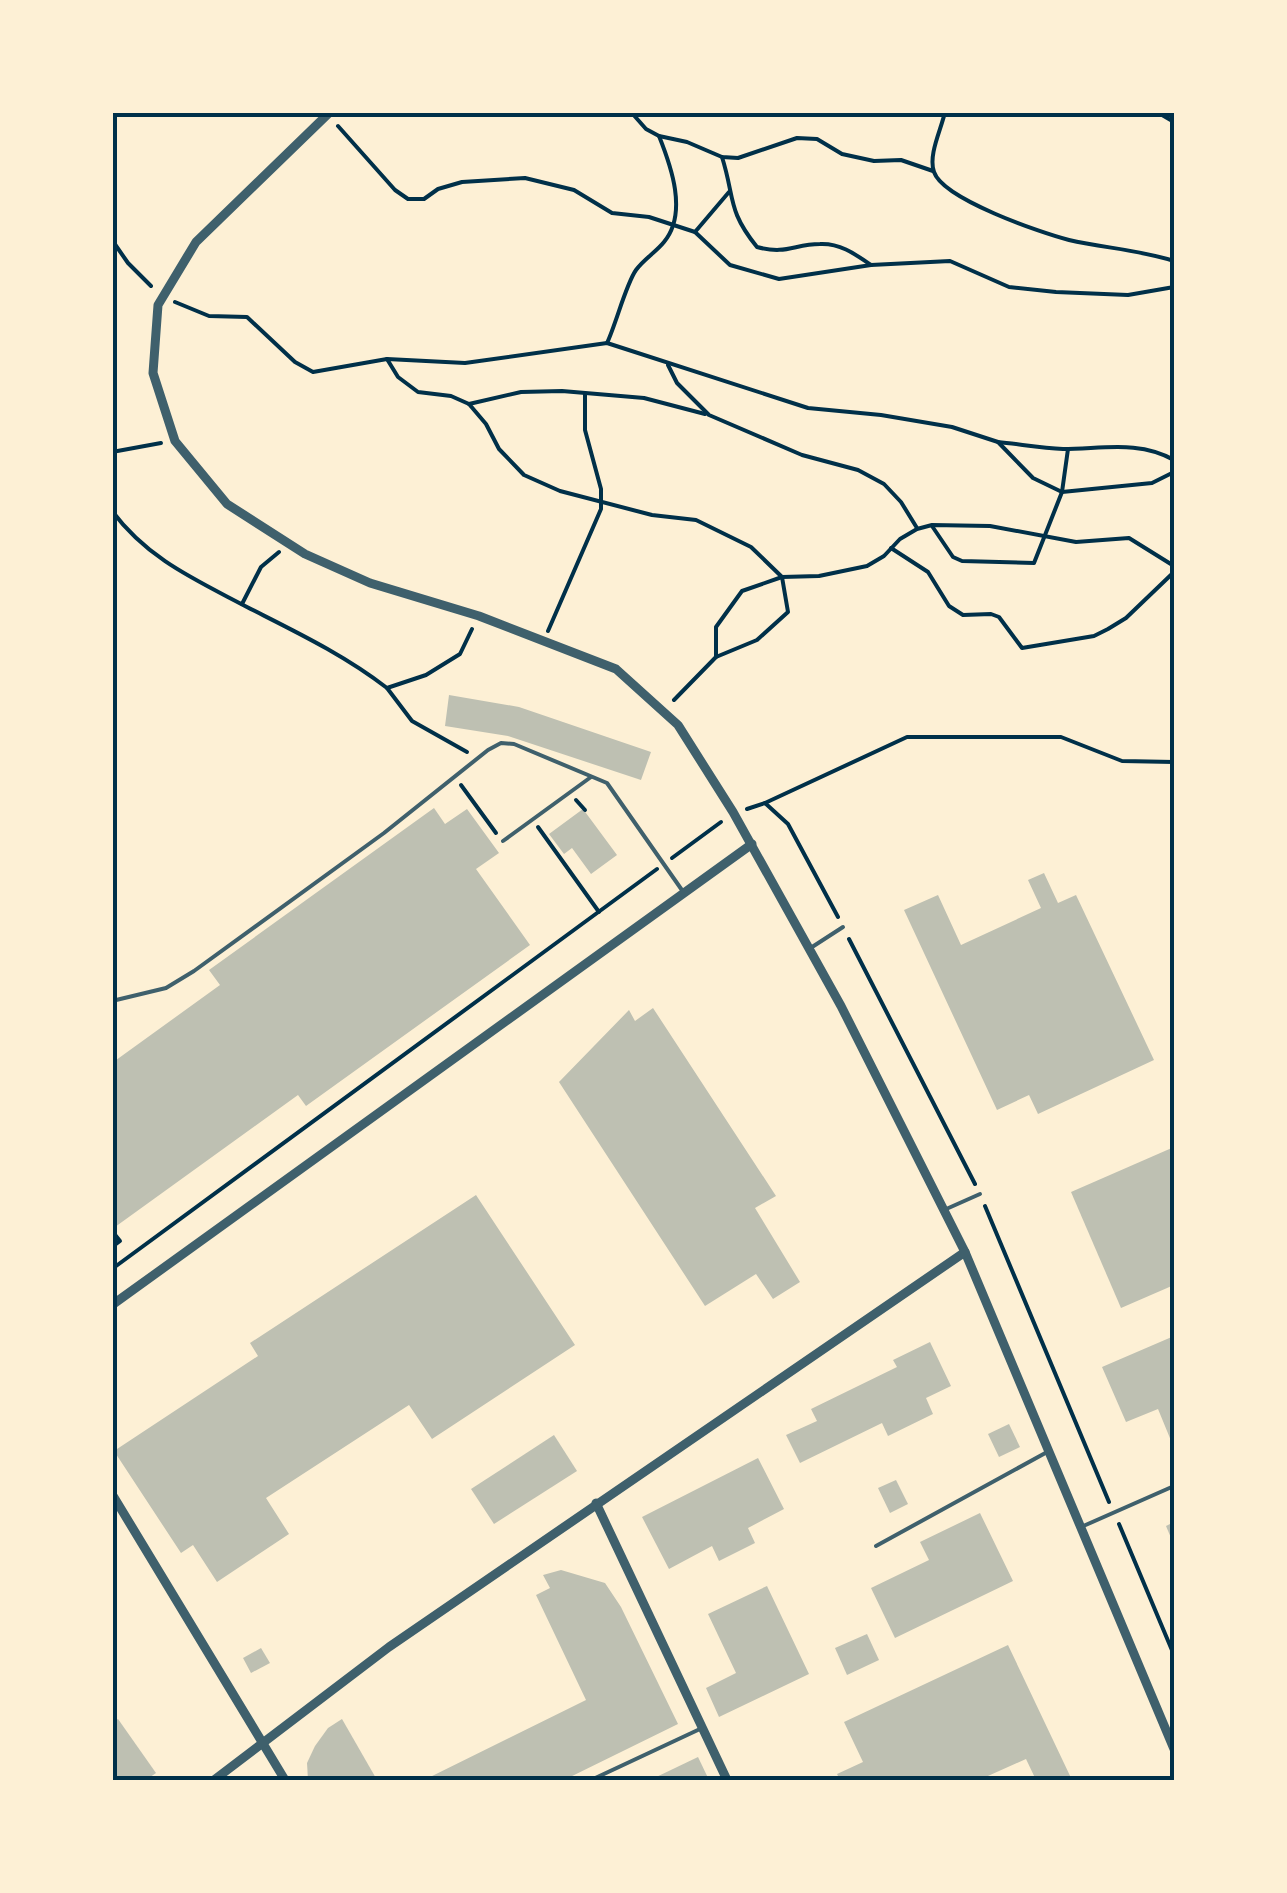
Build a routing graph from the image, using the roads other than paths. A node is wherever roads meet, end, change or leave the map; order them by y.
1 (329, 114) edge
2 (591, 777) junction
3 (503, 841) road end
4 (752, 844) junction
5 (684, 893) junction
6 (843, 927) dead end
7 (809, 948) junction
8 (112, 1002) edge
9 (980, 1194) dead end
10 (944, 1210) junction
11 (965, 1252) junction
12 (112, 1305) edge
13 (1048, 1451) junction
14 (1174, 1486) edge
15 (112, 1494) edge
16 (596, 1503) junction
17 (116, 1508) edge
18 (1080, 1526) junction
19 (876, 1546) dead end
20 (702, 1728) junction
21 (263, 1743) junction
22 (1174, 1749) edge
23 (214, 1780) edge
24 (285, 1780) edge
25 (591, 1780) edge
26 (727, 1780) edge

1 - 4 street
2 - 3 lane
2 - 5 lane
2 - 8 lane
4 - 5 street
4 - 7 street
5 - 12 street
6 - 7 lane
7 - 10 street
9 - 10 lane
10 - 11 street
11 - 13 street
11 - 16 street
13 - 18 street
13 - 19 lane
14 - 18 lane
15 - 17 street
16 - 20 street
16 - 21 street
17 - 21 street
18 - 22 street
20 - 25 lane
20 - 26 street
21 - 23 street
21 - 24 street

